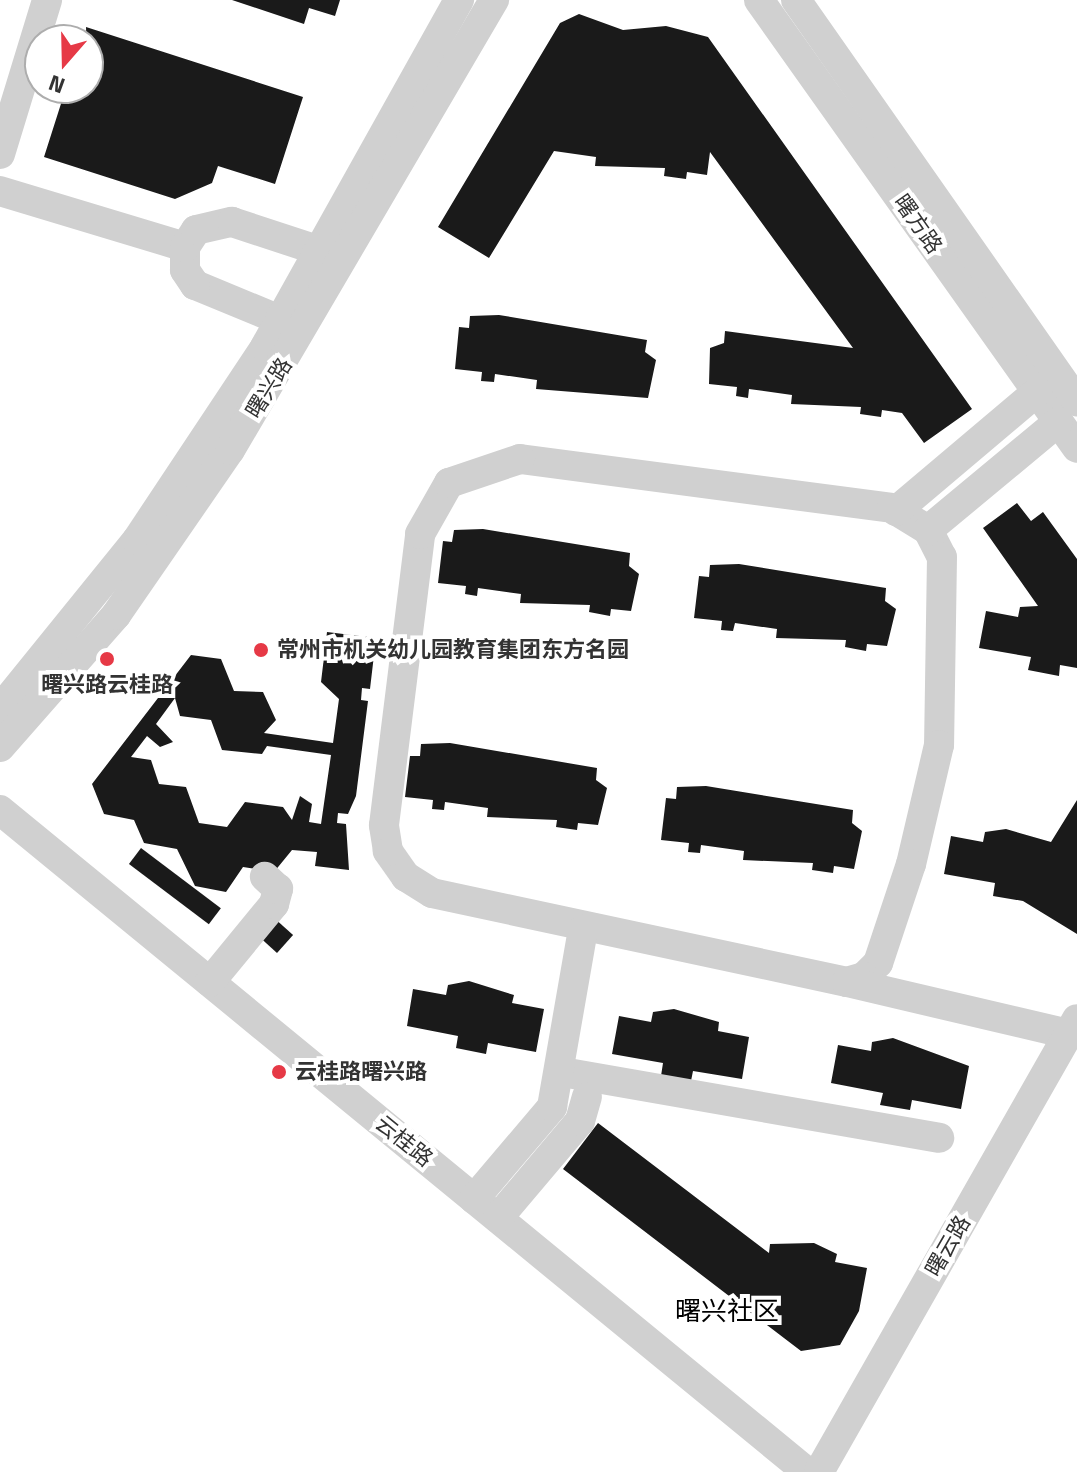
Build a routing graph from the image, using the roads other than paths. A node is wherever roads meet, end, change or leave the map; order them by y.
1 (47, 0) edge
2 (459, 0) edge
3 (494, 0) edge
4 (759, 0) edge
5 (796, 0) edge
6 (0, 154) edge
7 (0, 191) edge
8 (185, 247) junction
9 (317, 250) junction
10 (280, 320) junction
11 (1037, 392) junction
12 (1068, 412) edge
13 (1077, 448) edge
14 (896, 511) junction
15 (928, 530) junction
16 (0, 709) edge
17 (0, 747) edge
18 (0, 810) edge
19 (265, 877) dead end
20 (583, 930) junction
21 (210, 982) junction
22 (847, 982) junction
23 (1073, 1026) edge
24 (562, 1072) junction
25 (587, 1097) dead end
26 (939, 1138) dead end
27 (474, 1199) junction
28 (498, 1218) junction
29 (807, 1472) edge
30 (819, 1472) edge

1 - 6 street
2 - 9 street, 曙兴路
3 - 17 street, 曙兴路
4 - 11 street, 曙方路
5 - 12 street, 曙方路
7 - 8 street
8 - 9 street
8 - 10 street
9 - 10 street, 曙兴路
10 - 16 street, 曙兴路
11 - 12 street, 曙方路
11 - 14 street
12 - 13 street, 曙方路
12 - 15 street
14 - 15 street
14 - 20 street
15 - 22 street
18 - 21 street, 云桂路
19 - 21 street
20 - 22 street
20 - 24 street
21 - 27 street, 云桂路
22 - 23 street
23 - 30 street, 曙云路
24 - 26 street
24 - 27 street
25 - 28 street
27 - 28 street, 云桂路
28 - 29 street, 云桂路

